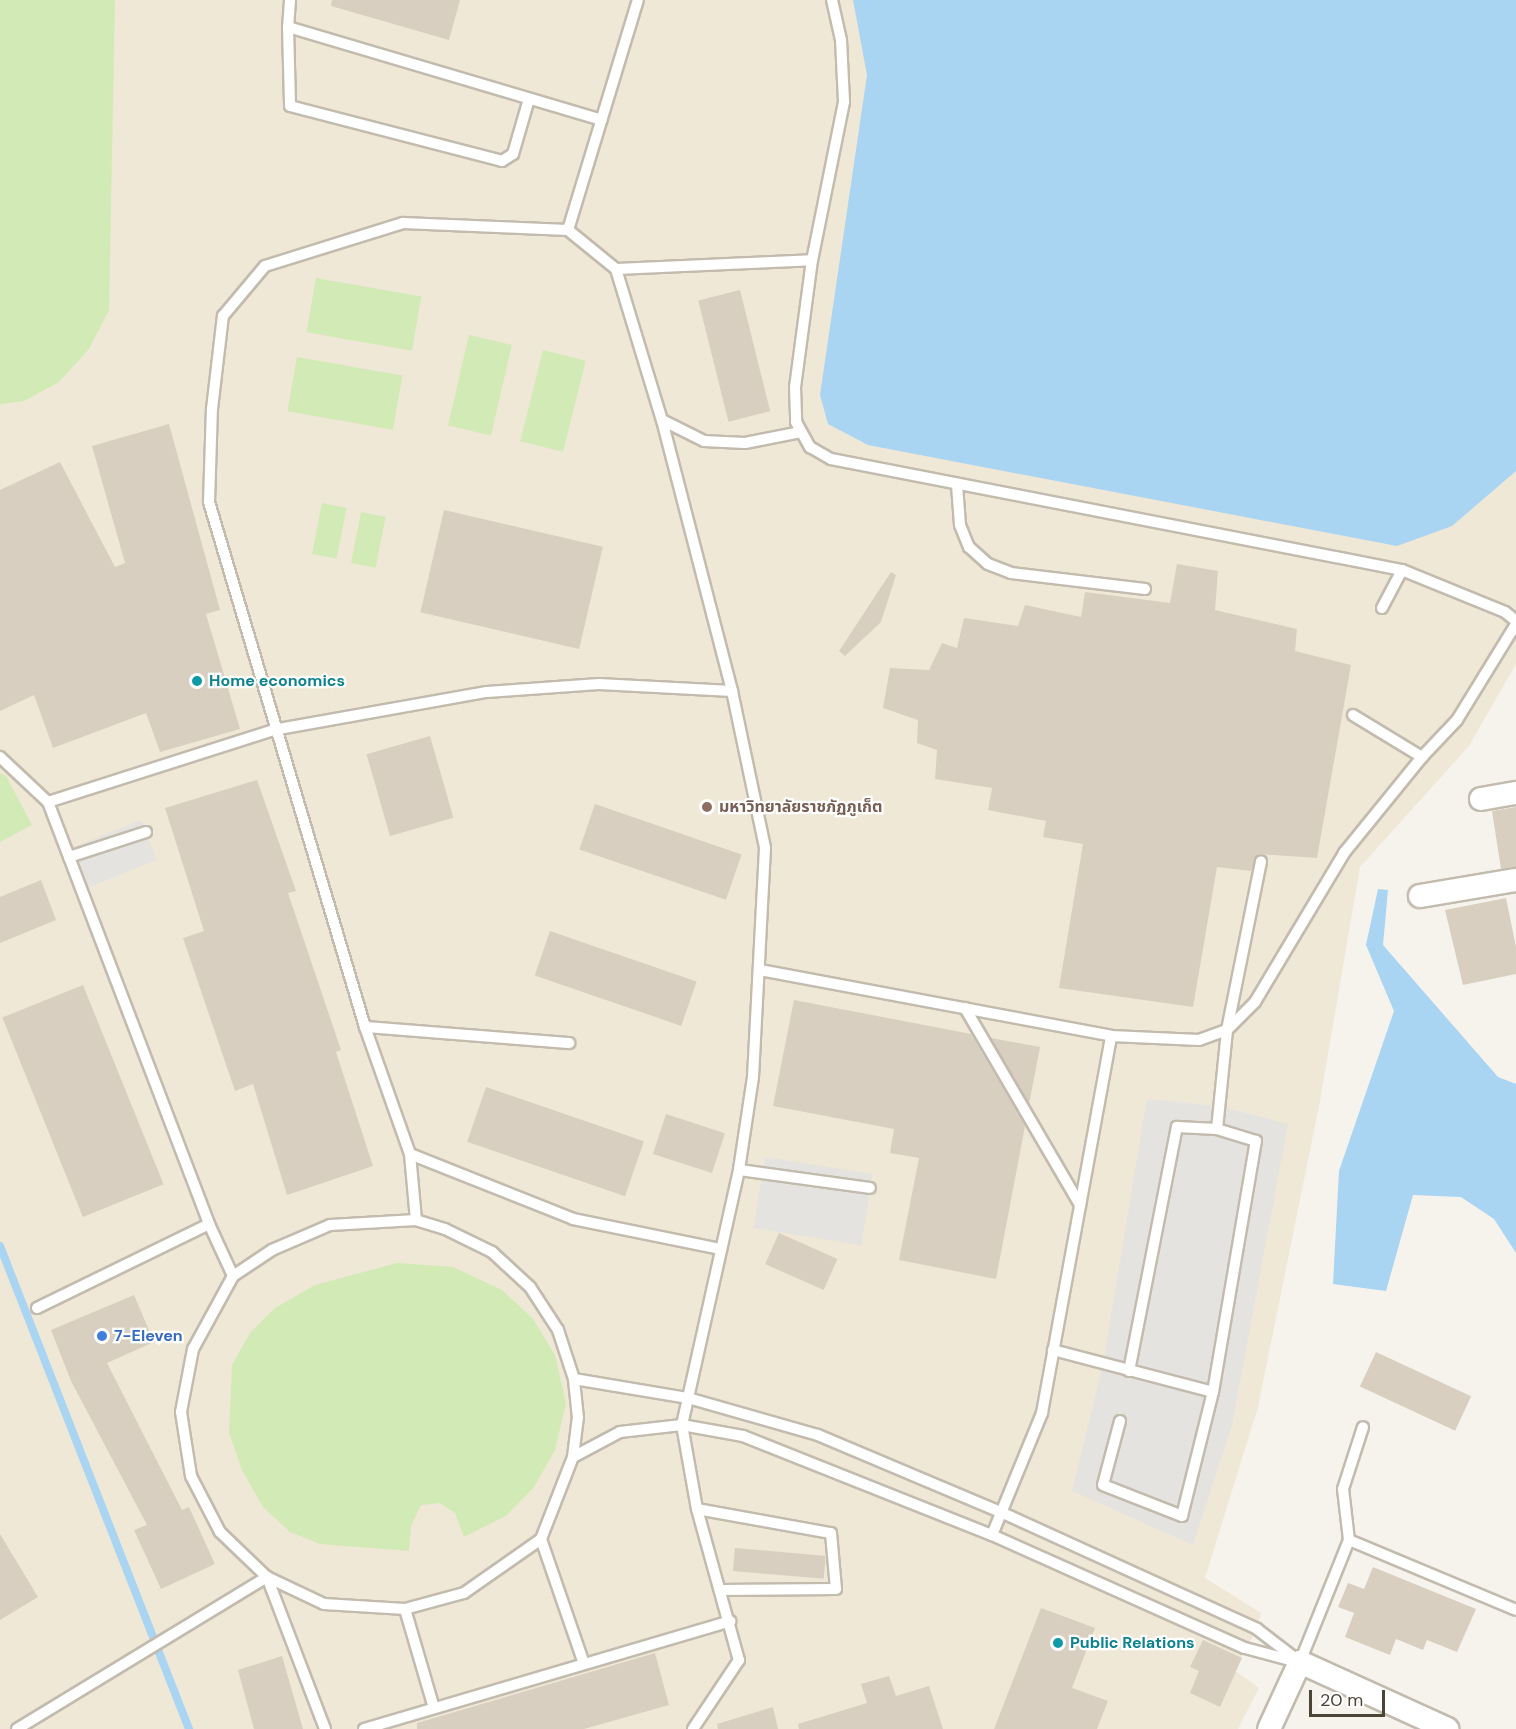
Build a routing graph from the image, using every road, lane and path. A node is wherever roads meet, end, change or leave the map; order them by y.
1 (290, 0) edge
2 (638, 0) edge
3 (832, 0) edge
4 (288, 27) junction
5 (529, 99) junction
6 (601, 120) junction
7 (568, 230) junction
8 (812, 260) junction
9 (616, 269) junction
10 (662, 420) junction
11 (801, 432) junction
12 (957, 485) junction
13 (1402, 570) junction
14 (1145, 589) dead end
15 (1382, 608) dead end
16 (1516, 622) edge
17 (732, 691) junction
18 (1353, 715) dead end
19 (273, 730) junction
20 (0, 757) edge
21 (1422, 757) junction
22 (1516, 793) edge
23 (1481, 799) dead end
24 (48, 802) junction
25 (146, 831) dead end
26 (69, 857) junction
27 (1261, 861) dead end
28 (1515, 884) edge
29 (1420, 896) dead end
30 (760, 970) junction
31 (965, 1008) junction
32 (365, 1027) junction
33 (1227, 1030) junction
34 (1111, 1036) junction
35 (569, 1043) dead end
36 (1216, 1129) junction
37 (410, 1154) junction
38 (739, 1170) junction
39 (870, 1188) dead end
40 (1080, 1205) junction
41 (416, 1220) junction
42 (209, 1224) junction
43 (721, 1249) junction
44 (233, 1276) junction
45 (37, 1308) dead end
46 (1053, 1350) junction
47 (1129, 1371) junction
48 (574, 1379) junction
49 (1213, 1392) junction
50 (688, 1398) junction
51 (1120, 1421) dead end
52 (682, 1425) junction
53 (1363, 1427) dead end
54 (573, 1457) junction
55 (697, 1509) junction
56 (1003, 1513) junction
57 (992, 1535) junction
58 (541, 1539) junction
59 (1349, 1540) junction
60 (267, 1577) junction
61 (720, 1590) junction
62 (405, 1609) junction
63 (1516, 1610) edge
64 (730, 1621) junction
65 (583, 1662) junction
66 (1300, 1662) junction
67 (434, 1708) junction
68 (17, 1729) edge
69 (325, 1729) edge
70 (364, 1729) edge
71 (693, 1729) edge
72 (1269, 1729) edge
73 (1448, 1729) edge

1 - 4 lane
2 - 6 lane
3 - 8 lane
4 - 5 lane
4 - 5 lane
5 - 6 lane
6 - 7 lane
7 - 9 lane
7 - 19 lane
8 - 9 lane
8 - 11 lane
9 - 10 lane
10 - 11 lane
10 - 17 lane
11 - 12 lane
12 - 13 lane
12 - 14 lane
13 - 15 lane
13 - 16 lane
16 - 21 lane
17 - 19 lane
17 - 30 lane
18 - 21 lane
19 - 24 lane
19 - 32 lane
20 - 24 lane
21 - 33 lane
22 - 23 street
24 - 26 lane
25 - 26 lane
26 - 42 lane
27 - 33 lane
28 - 29 street
30 - 31 lane
30 - 38 lane
31 - 34 lane
31 - 40 lane
32 - 35 lane
32 - 37 lane
33 - 34 lane
33 - 36 lane
34 - 40 lane
36 - 47 lane
36 - 49 lane
37 - 41 lane
37 - 43 lane
38 - 39 lane
38 - 43 lane
40 - 46 lane
41 - 44 lane
41 - 48 lane
42 - 44 lane
42 - 45 lane
43 - 50 lane
44 - 60 lane
46 - 47 lane
46 - 56 lane
47 - 49 lane
48 - 50 lane
48 - 54 lane
49 - 51 lane
50 - 52 lane
50 - 56 lane
52 - 54 lane
52 - 55 lane
52 - 57 lane
53 - 59 lane
54 - 58 lane
55 - 61 lane
55 - 61 lane
56 - 57 lane
56 - 66 lane
57 - 66 lane
58 - 62 lane
58 - 65 lane
59 - 63 lane
59 - 66 lane
60 - 62 lane
60 - 68 lane
60 - 69 lane
61 - 64 lane
62 - 67 lane
64 - 65 lane
64 - 71 lane
65 - 67 lane
66 - 72 street
66 - 73 street
67 - 70 lane

